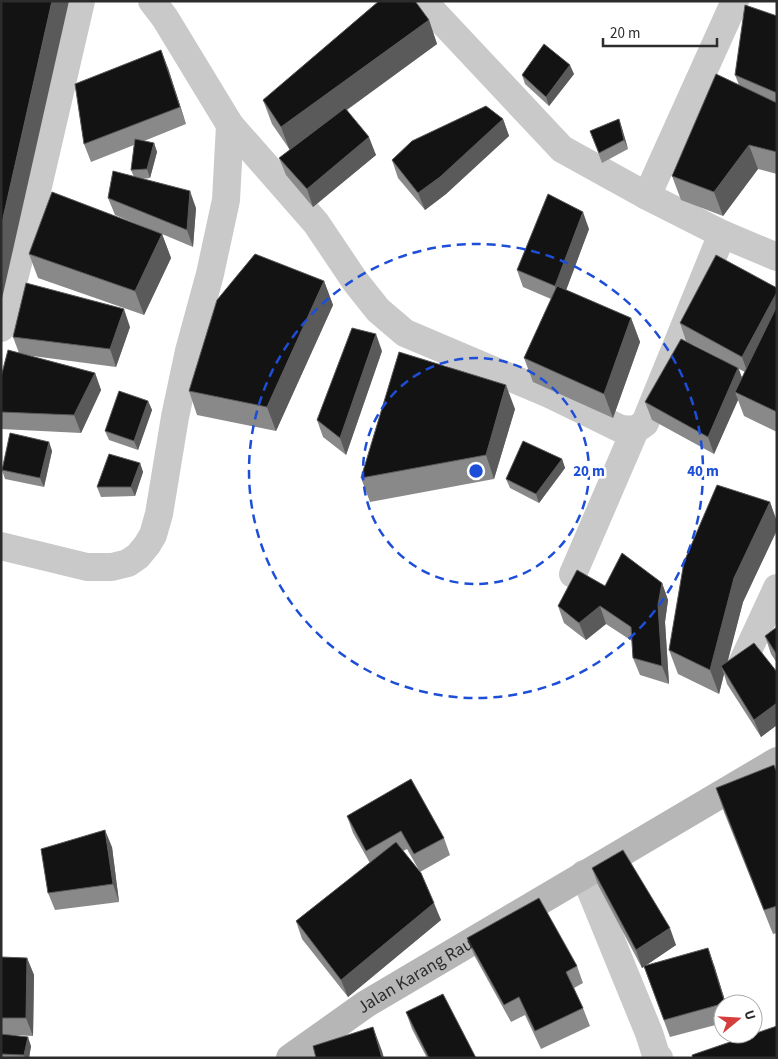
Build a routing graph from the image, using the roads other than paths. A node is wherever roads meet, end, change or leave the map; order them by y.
1 (81, 1) edge
2 (152, 1) edge
3 (424, 1) edge
4 (735, 2) edge
5 (760, 13) edge
6 (230, 125) junction
7 (647, 196) junction
8 (722, 234) junction
9 (777, 258) edge
10 (1, 328) edge
11 (635, 430) junction
12 (1, 546) edge
13 (573, 574) edge
14 (777, 588) edge
15 (740, 668) edge
16 (777, 761) edge
17 (584, 874) junction
18 (290, 1058) edge
19 (659, 1058) edge

1 - 10 street
2 - 6 street
3 - 7 street
4 - 5 street
4 - 7 street
6 - 11 street
6 - 12 street
7 - 8 street
8 - 9 street
8 - 11 street
11 - 13 street
14 - 15 street
16 - 17 street, Jalan Karang Rau
17 - 18 street, Jalan Karang Rau
17 - 19 street

